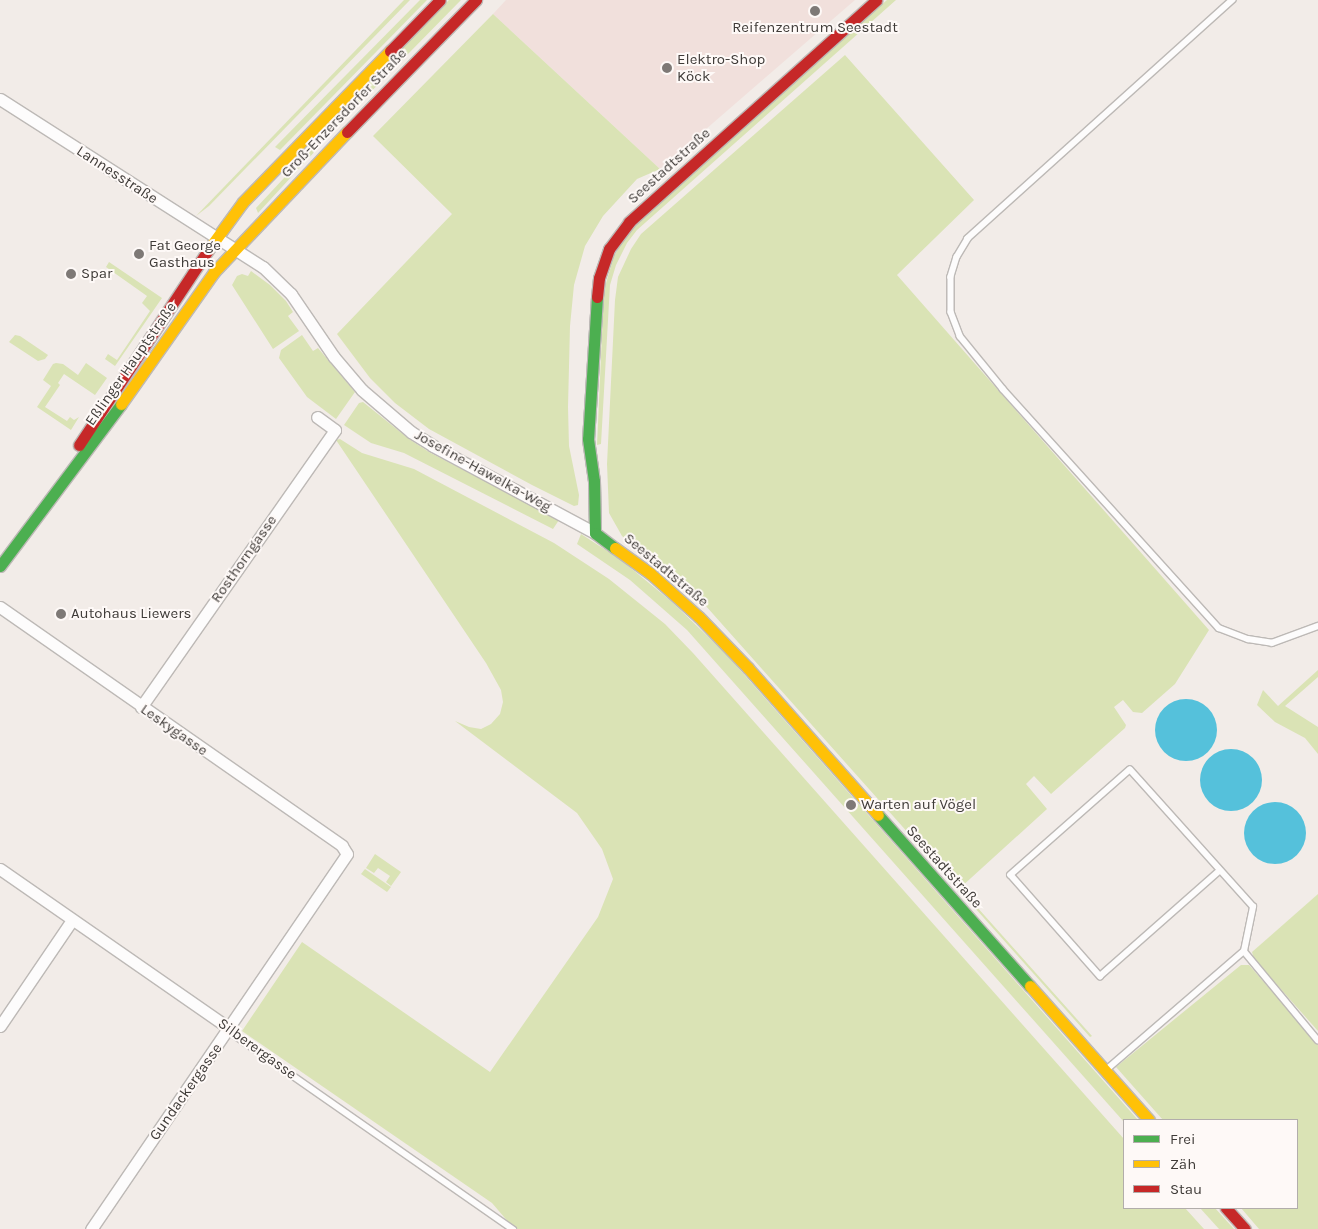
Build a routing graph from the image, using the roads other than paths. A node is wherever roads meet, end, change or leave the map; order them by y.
1 (440, 0) edge
2 (476, 0) edge
3 (876, 0) edge
4 (1233, 0) edge
5 (0, 99) edge
6 (216, 238) junction
7 (235, 249) junction
8 (317, 417) dead end
9 (51, 496) junction
10 (595, 533) junction
11 (0, 566) edge
12 (0, 607) edge
13 (1318, 626) edge
14 (141, 707) junction
15 (348, 854) joint
16 (0, 869) edge
17 (1219, 870) junction
18 (72, 920) junction
19 (1244, 951) junction
20 (0, 1026) edge
21 (230, 1029) junction
22 (1318, 1040) edge
23 (1105, 1071) junction
24 (1148, 1119) edge
25 (1227, 1209) edge
26 (91, 1229) edge
27 (513, 1229) edge
28 (1245, 1229) edge

1 - 6 street, Groß-Enzersdorfer Straße
2 - 7 street, Groß-Enzersdorfer Straße
3 - 10 street, Seestadtstraße
4 - 13 lane
5 - 6 street, Lannesstraße
6 - 7 street, Lannesstraße
6 - 9 street, Eßlinger Hauptstraße
7 - 9 street, Eßlinger Hauptstraße
7 - 10 street, Josefine-Hawelka-Weg
8 - 14 street, Rosthorngasse
9 - 11 street, Eßlinger Hauptstraße
10 - 23 street, Seestadtstraße
12 - 14 street, Leskygasse
14 - 15 street, Leskygasse
15 - 21 street, Gundackergasse
16 - 18 street, Silberergasse
17 - 17 lane
17 - 19 lane
18 - 20 street
18 - 21 street, Silberergasse
19 - 22 lane
19 - 23 lane
21 - 26 street, Gundackergasse
21 - 27 lane, Silberergasse
23 - 24 street, Seestadtstraße
25 - 28 street

